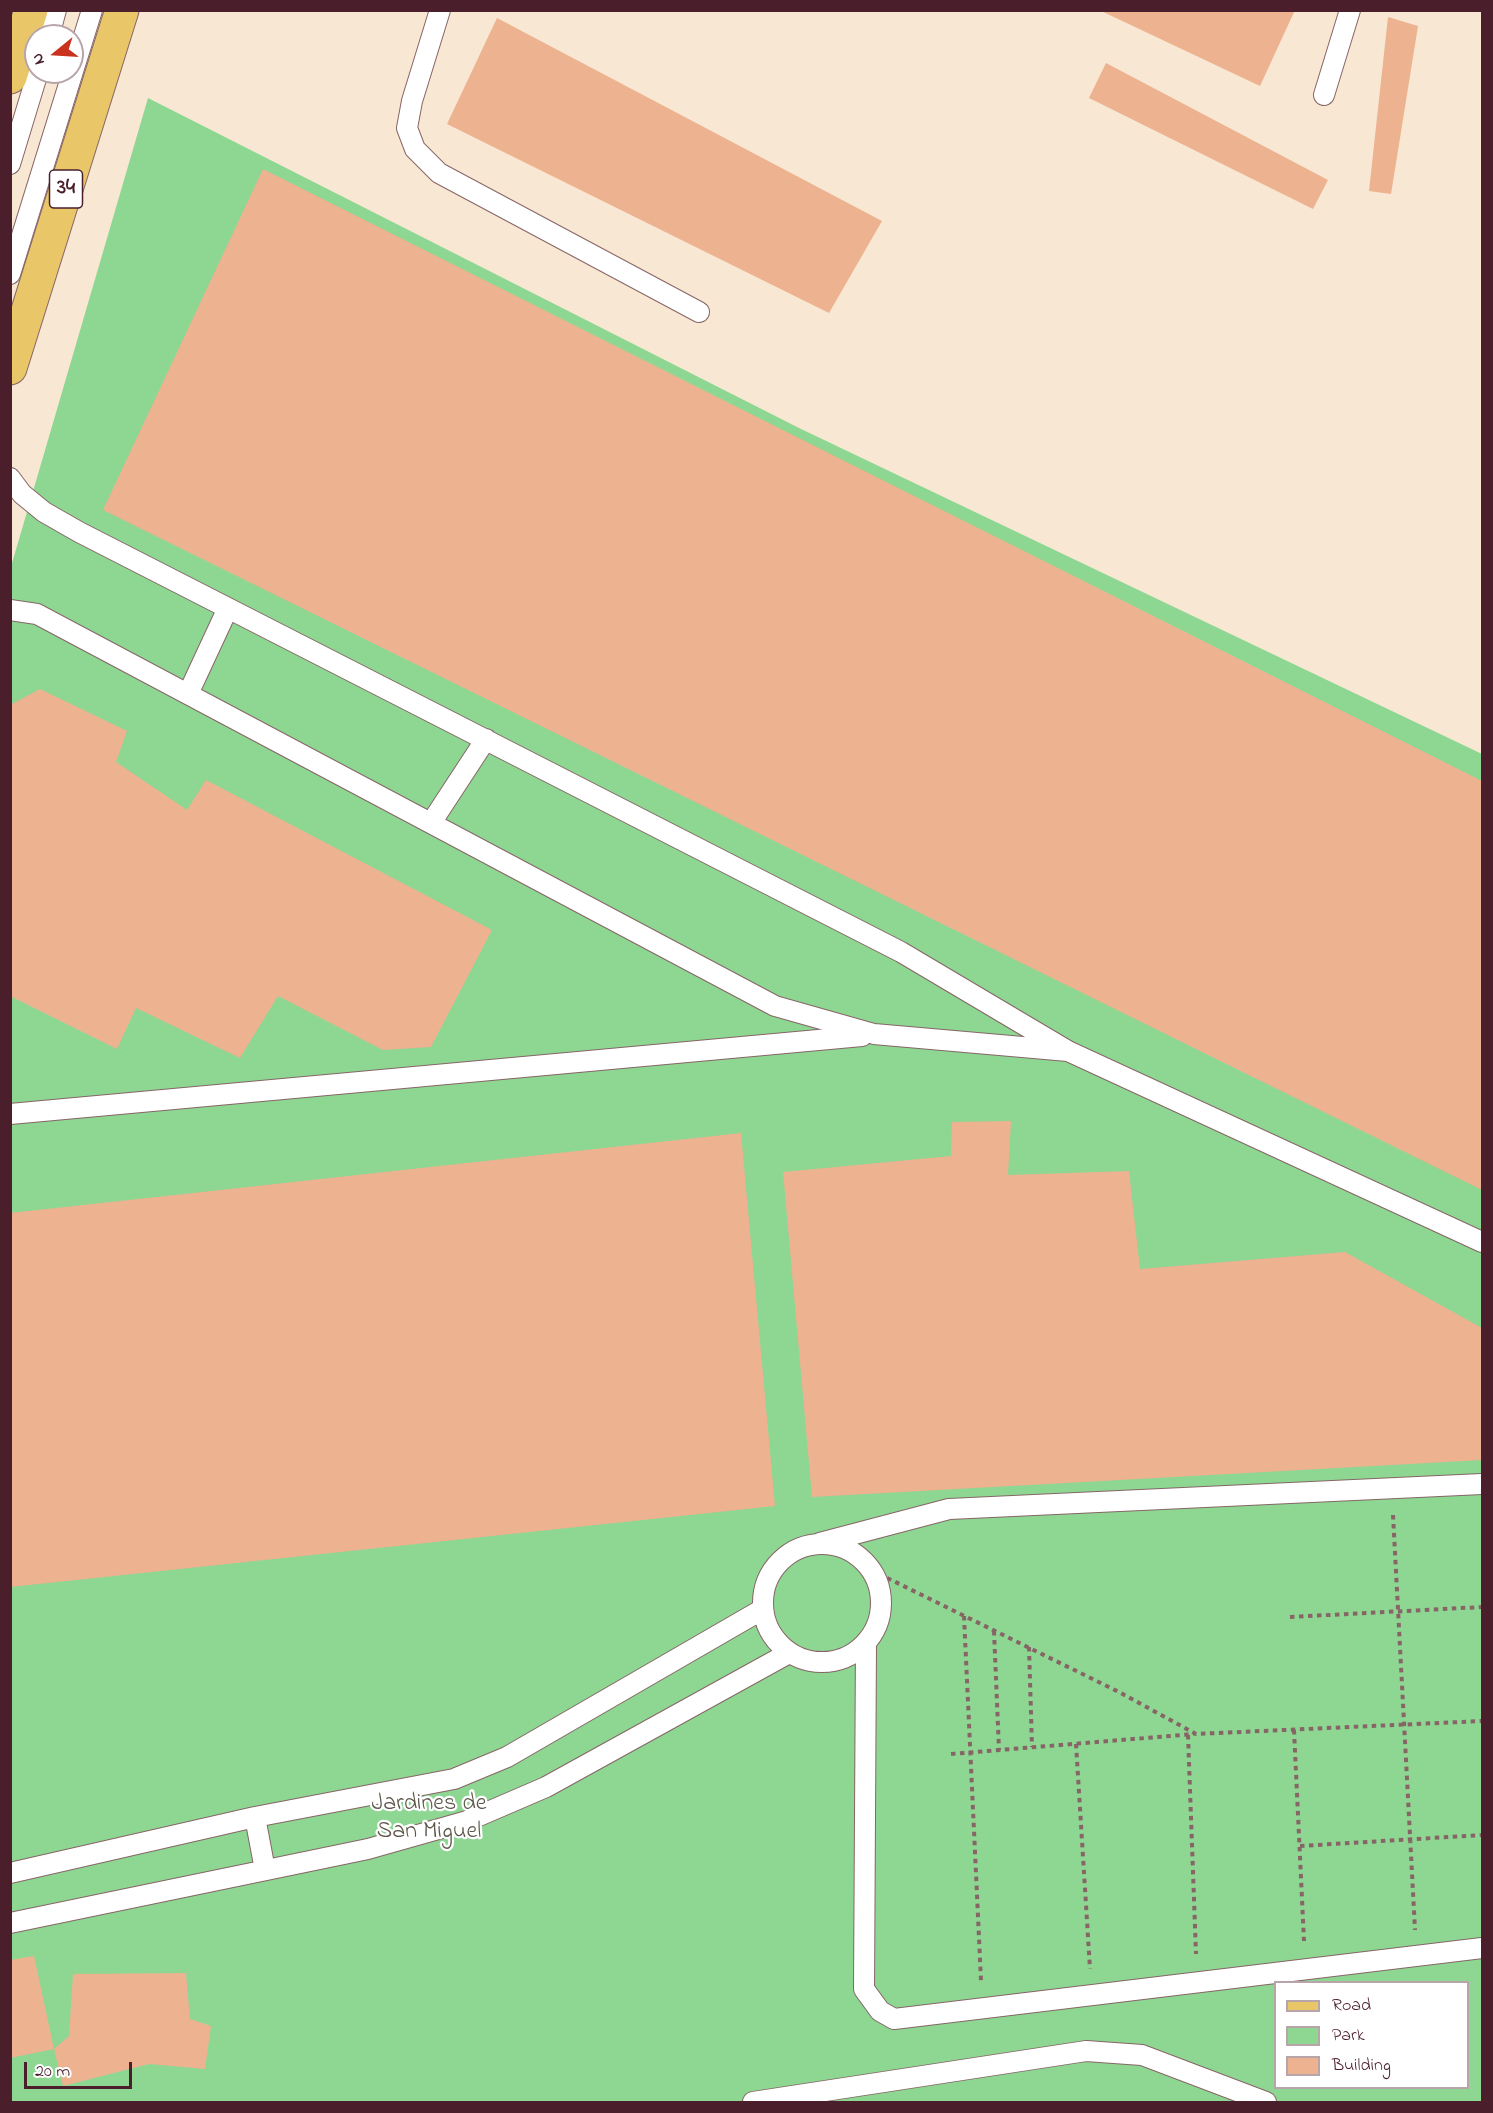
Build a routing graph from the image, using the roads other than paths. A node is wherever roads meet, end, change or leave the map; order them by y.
1 (31, 10) edge
2 (93, 10) edge
3 (122, 10) edge
4 (440, 10) edge
5 (1350, 10) edge
6 (10, 77) edge
7 (34, 84) edge
8 (1324, 95) dead end
9 (10, 164) edge
10 (10, 274) edge
11 (699, 312) dead end
12 (10, 368) edge
13 (10, 478) edge
14 (228, 608) junction
15 (10, 610) edge
16 (188, 694) junction
17 (486, 740) junction
18 (431, 823) junction
19 (874, 1035) junction
20 (1068, 1051) junction
21 (10, 1114) edge
22 (1482, 1242) edge
23 (1482, 1484) edge
24 (820, 1544) junction
25 (763, 1608) junction
26 (866, 1644) junction
27 (789, 1653) junction
28 (255, 1817) junction
29 (265, 1870) junction
30 (10, 1873) edge
31 (11, 1919) edge
32 (1482, 1948) edge
33 (753, 2103) edge
34 (1266, 2103) edge

1 - 6 main road
2 - 10 lane
3 - 12 main road, 34
4 - 11 lane
5 - 8 lane
7 - 9 lane
13 - 14 lane
14 - 16 lane
14 - 17 lane
15 - 16 lane
16 - 18 lane
17 - 18 lane
17 - 20 lane
18 - 19 lane
19 - 20 lane
19 - 21 lane
20 - 22 lane
23 - 24 lane
24 - 25 lane
24 - 26 lane
25 - 27 lane
25 - 28 lane
26 - 27 lane
26 - 32 lane
27 - 29 lane
28 - 29 lane
28 - 30 lane
29 - 31 lane
33 - 34 lane

